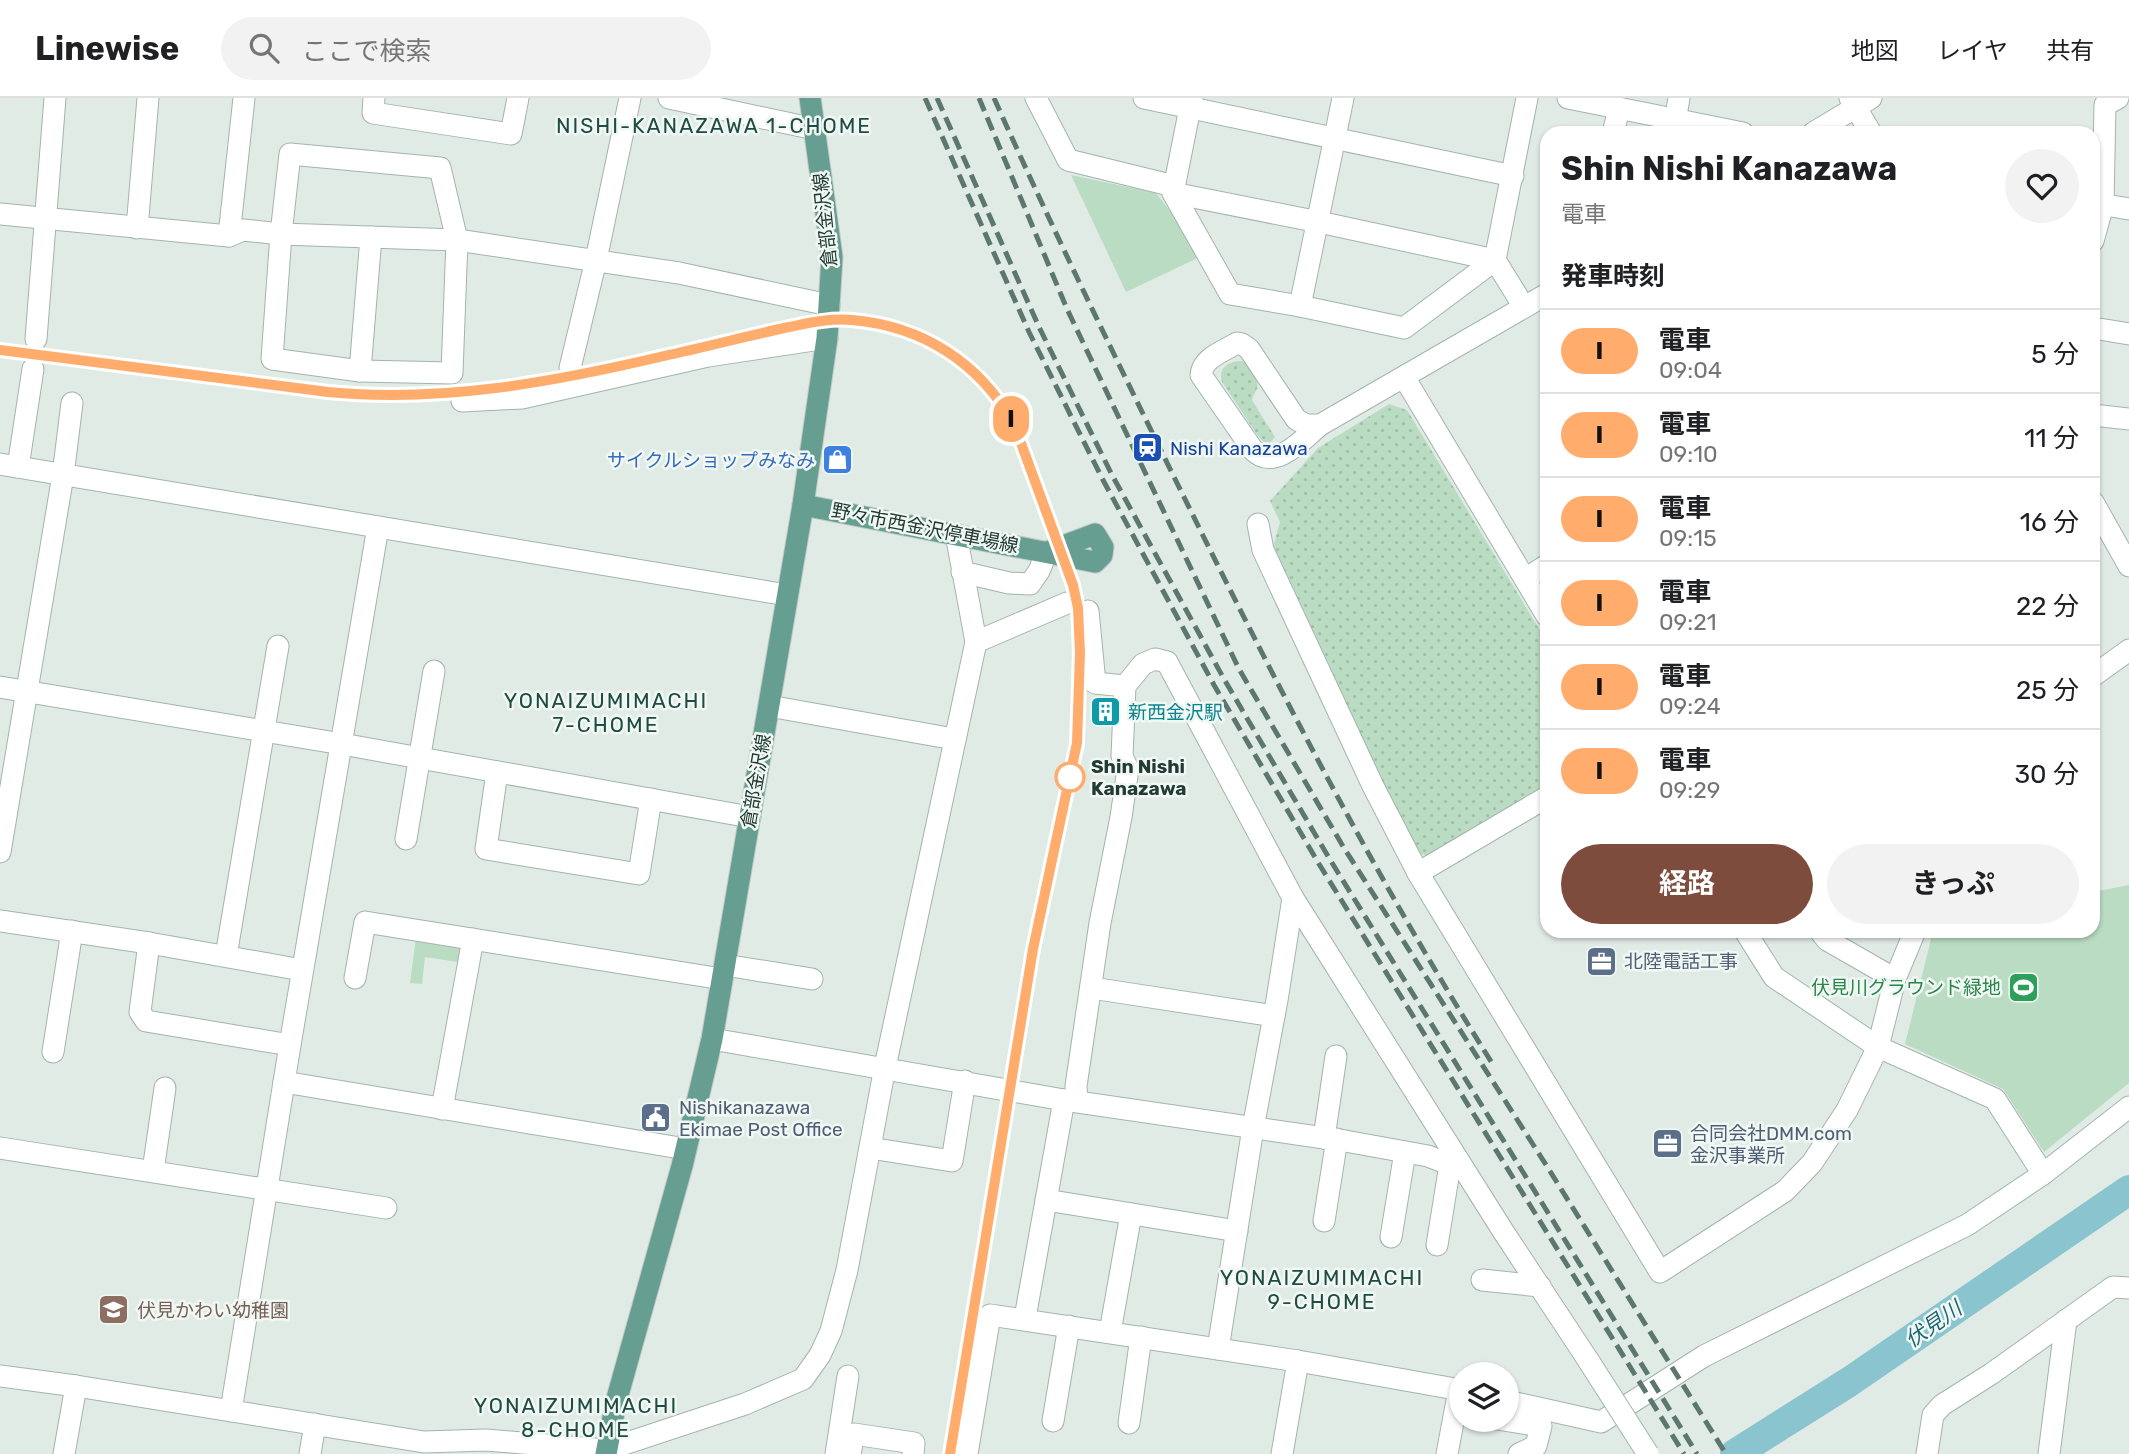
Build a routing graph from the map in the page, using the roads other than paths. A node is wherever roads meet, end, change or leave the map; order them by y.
1 (55, 98) edge
2 (148, 98) edge
3 (244, 98) edge
4 (374, 98) edge
5 (518, 98) edge
6 (630, 98) edge
7 (669, 98) edge
8 (810, 98) edge
9 (1036, 98) edge
10 (1144, 98) edge
11 (1343, 98) edge
12 (1527, 98) edge
13 (1679, 98) edge
14 (2118, 98) edge
15 (1576, 99) edge
16 (1859, 101) edge
17 (1191, 103) edge
18 (1619, 109) junction
19 (1615, 126) edge
20 (1671, 126) edge
21 (1674, 126) edge
22 (1824, 126) edge
23 (1868, 126) edge
24 (815, 129) junction
25 (1336, 137) junction
26 (1513, 176) junction
27 (2100, 176) edge
28 (1174, 190) junction
29 (2100, 204) edge
30 (2129, 209) edge
31 (0, 214) edge
32 (46, 219) junction
33 (1319, 222) junction
34 (136, 228) junction
35 (281, 234) junction
36 (229, 236) junction
37 (371, 237) junction
38 (457, 240) junction
39 (596, 260) junction
40 (1495, 260) junction
41 (1540, 298) edge
42 (830, 305) junction
43 (1300, 306) junction
44 (1524, 307) junction
45 (2100, 329) edge
46 (2129, 334) edge
47 (827, 338) junction
48 (36, 339) dead end
49 (570, 368) dead end
50 (33, 369) dead end
51 (360, 371) junction
52 (1404, 377) junction
53 (462, 401) dead end
54 (72, 403) dead end
55 (2100, 416) edge
56 (2129, 419) edge
57 (1320, 425) junction
58 (9, 465) edge
59 (63, 475) junction
60 (803, 505) junction
61 (2100, 514) edge
62 (1258, 524) dead end
63 (378, 527) junction
64 (956, 534) junction
65 (1047, 552) joint
66 (2127, 559) edge
67 (1540, 569) edge
68 (962, 572) junction
69 (1525, 579) junction
70 (787, 595) junction
71 (1067, 603) dead end
72 (1540, 604) edge
73 (1088, 611) dead end
74 (976, 642) junction
75 (278, 646) dead end
76 (2129, 650) edge
77 (434, 671) dead end
78 (2100, 671) edge
79 (1125, 686) junction
80 (0, 687) edge
81 (27, 691) junction
82 (769, 706) junction
83 (265, 731) junction
84 (954, 738) junction
85 (342, 744) junction
86 (420, 758) junction
87 (498, 772) junction
88 (652, 799) junction
89 (1540, 801) edge
90 (750, 817) junction
91 (406, 839) dead end
92 (0, 852) edge
93 (1418, 873) junction
94 (1293, 898) junction
95 (0, 921) edge
96 (72, 932) junction
97 (1750, 938) edge
98 (1835, 938) edge
99 (1912, 938) edge
100 (473, 939) junction
101 (149, 943) junction
102 (226, 956) junction
103 (302, 970) junction
104 (724, 972) junction
105 (355, 978) dead end
106 (811, 979) dead end
107 (1895, 979) junction
108 (1092, 988) junction
109 (1274, 1016) junction
110 (712, 1039) junction
111 (290, 1045) junction
112 (1878, 1047) junction
113 (53, 1052) dead end
114 (1336, 1056) dead end
115 (885, 1068) junction
116 (965, 1081) junction
117 (284, 1082) junction
118 (165, 1088) dead end
119 (1070, 1100) junction
120 (2129, 1107) edge
121 (442, 1109) junction
122 (1253, 1128) junction
123 (1330, 1138) junction
124 (0, 1147) edge
125 (870, 1148) junction
126 (686, 1149) junction
127 (1405, 1152) junction
128 (1457, 1167) junction
129 (153, 1171) junction
130 (2043, 1174) junction
131 (267, 1189) junction
132 (1046, 1200) junction
133 (386, 1208) dead end
134 (1131, 1214) junction
135 (1324, 1221) dead end
136 (1237, 1231) junction
137 (1391, 1237) dead end
138 (1437, 1245) dead end
139 (1482, 1280) dead end
140 (1540, 1286) junction
141 (2129, 1288) edge
142 (1025, 1318) junction
143 (2066, 1320) junction
144 (1069, 1326) junction
145 (1110, 1332) junction
146 (1141, 1337) junction
147 (1219, 1349) junction
148 (1298, 1360) junction
149 (0, 1376) edge
150 (848, 1376) dead end
151 (76, 1386) junction
152 (1449, 1388) edge
153 (1519, 1404) edge
154 (231, 1411) junction
155 (1053, 1422) dead end
156 (1519, 1422) edge
157 (1129, 1423) dead end
158 (315, 1424) junction
159 (1453, 1432) edge
160 (606, 1452) edge
161 (64, 1454) edge
162 (310, 1454) edge
163 (836, 1454) edge
164 (850, 1454) edge
165 (913, 1454) edge
166 (967, 1454) edge
167 (1282, 1454) edge
168 (1447, 1454) edge
169 (1519, 1454) edge
170 (1648, 1454) edge
171 (1927, 1454) edge
172 (2049, 1454) edge

1 - 32 street
2 - 34 street
3 - 36 street
4 - 5 street
6 - 39 street
7 - 24 street
8 - 24 main road, 倉部金沢線
9 - 28 street
10 - 17 street
11 - 25 street
12 - 26 street
13 - 21 street
14 - 27 street
15 - 18 street
16 - 22 street
16 - 23 street
17 - 25 street
17 - 28 street
18 - 19 street
18 - 20 street
24 - 42 main road, 倉部金沢線
25 - 26 street
25 - 33 street
26 - 40 street
28 - 33 street
28 - 43 street
29 - 30 street
31 - 32 street
32 - 34 street
32 - 48 street
33 - 40 street
33 - 43 street
34 - 36 street
35 - 36 street
35 - 37 street
35 - 38 street
35 - 51 street
37 - 38 street
37 - 51 street
38 - 39 street
38 - 51 street
39 - 42 street
39 - 49 street
40 - 43 street
40 - 44 street
41 - 44 street
42 - 47 main road, 倉部金沢線
44 - 52 street
45 - 46 street
47 - 53 street
47 - 60 main road, 倉部金沢線
50 - 58 street
52 - 57 street
52 - 69 street
54 - 59 street
55 - 56 street
57 - 57 street
58 - 59 street
59 - 63 street
59 - 81 street
60 - 64 main road, 野々市西金沢停車場線
60 - 70 main road, 倉部金沢線
61 - 66 street
62 - 93 street
63 - 70 street
63 - 85 street
64 - 65 main road, 野々市西金沢停車場線
64 - 68 street
65 - 68 street
67 - 69 street
68 - 74 street
69 - 72 street
70 - 82 main road, 倉部金沢線
71 - 74 street
73 - 79 street
74 - 84 street
75 - 83 street
76 - 78 street
77 - 86 street
79 - 94 street
79 - 108 street
80 - 81 street
81 - 83 street
81 - 92 street
82 - 84 street
82 - 90 main road, 倉部金沢線
83 - 85 street
83 - 102 street
84 - 115 street
85 - 86 street
85 - 103 street
86 - 87 street
86 - 91 street
87 - 88 street
87 - 88 street
88 - 90 street
89 - 93 street
90 - 104 main road, 倉部金沢線
93 - 112 street
94 - 109 street
94 - 128 street
95 - 96 street
96 - 101 street
96 - 113 street
97 - 112 street
98 - 107 street
99 - 107 street
100 - 104 street
100 - 105 street
100 - 121 street
101 - 102 street
101 - 111 street
102 - 103 street
103 - 111 street
104 - 106 street
104 - 110 main road, 倉部金沢線
107 - 112 street
108 - 109 street
108 - 119 street
109 - 122 street
110 - 115 street
110 - 126 main road, 倉部金沢線
111 - 117 street
112 - 130 street
114 - 123 street
115 - 116 street
115 - 125 street
116 - 119 street
116 - 125 street
117 - 121 street
117 - 131 street
118 - 129 street
119 - 122 street
119 - 132 street
120 - 130 street
121 - 126 street
122 - 123 street
122 - 136 street
123 - 127 street
123 - 135 street
124 - 129 street
125 - 160 street
126 - 160 main road, 倉部金沢線
127 - 128 street
127 - 137 street
128 - 138 street
128 - 140 street
129 - 131 street
130 - 153 street
131 - 133 street
131 - 154 street
132 - 134 street
132 - 142 street
134 - 136 street
134 - 145 street
136 - 147 street
139 - 140 street
140 - 170 street, bridge
141 - 143 street
142 - 144 street
142 - 166 street
143 - 171 street
143 - 172 street
144 - 145 street
144 - 155 street
145 - 146 street
146 - 147 street
146 - 157 street
147 - 148 street
148 - 152 street
148 - 167 street
149 - 151 street
150 - 163 street
151 - 154 street
151 - 161 street
154 - 158 street
156 - 169 street
158 - 160 street
158 - 162 street
159 - 168 street
164 - 165 street

